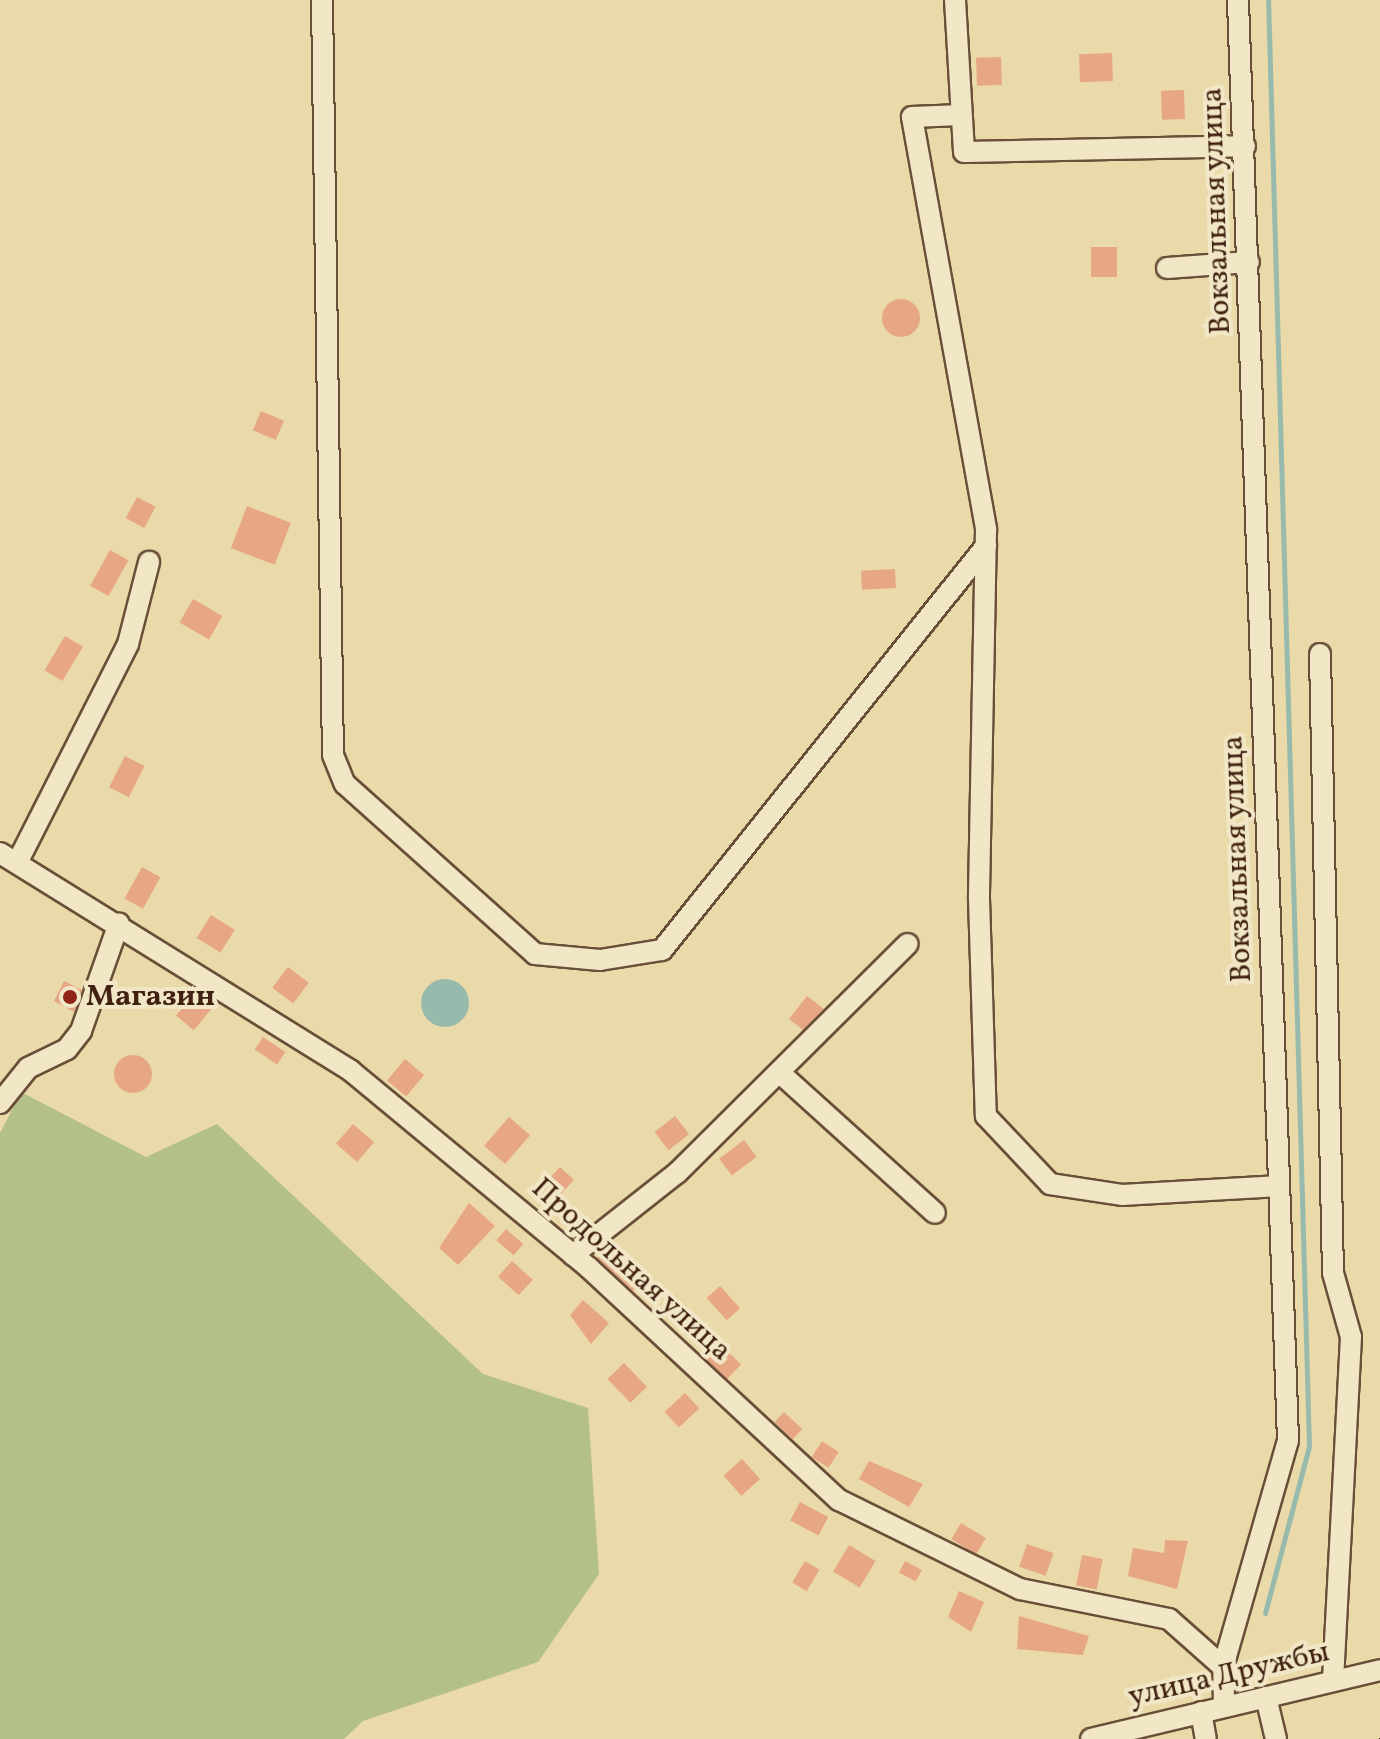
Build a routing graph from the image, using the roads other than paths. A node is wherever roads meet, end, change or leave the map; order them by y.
1 (322, 0) edge
2 (955, 0) edge
3 (1238, 0) edge
4 (962, 123) junction
5 (1245, 146) junction
6 (1249, 262) junction
7 (1167, 268) dead end
8 (986, 546) junction
9 (149, 562) dead end
10 (1320, 654) dead end
11 (9, 857) edge
12 (119, 923) junction
13 (908, 944) dead end
14 (779, 1072) junction
15 (0, 1103) edge
16 (1279, 1186) junction
17 (935, 1213) dead end
18 (573, 1255) junction
19 (1223, 1667) junction
20 (1380, 1670) edge
21 (1333, 1681) junction
22 (1266, 1697) junction
23 (1224, 1706) junction
24 (1201, 1712) junction
25 (1091, 1739) edge
26 (1206, 1739) edge
27 (1276, 1739) edge

1 - 8 street
2 - 4 street
3 - 5 street, Вокзальная улица
4 - 5 street
4 - 8 street
5 - 6 street, Вокзальная улица
6 - 7 street
6 - 16 street, Вокзальная улица
8 - 16 street
9 - 11 street, Продольная улица
10 - 21 street
11 - 12 street, Продольная улица
12 - 15 street
12 - 18 street, Продольная улица
13 - 14 street
14 - 17 street
14 - 18 street
16 - 19 street, Вокзальная улица
18 - 19 street, Продольная улица
19 - 23 street, Вокзальная улица
20 - 21 street, улица Дружбы
21 - 22 street, улица Дружбы
22 - 23 street, улица Дружбы
22 - 27 street
23 - 24 street, улица Дружбы
24 - 25 street, улица Дружбы
24 - 26 street

